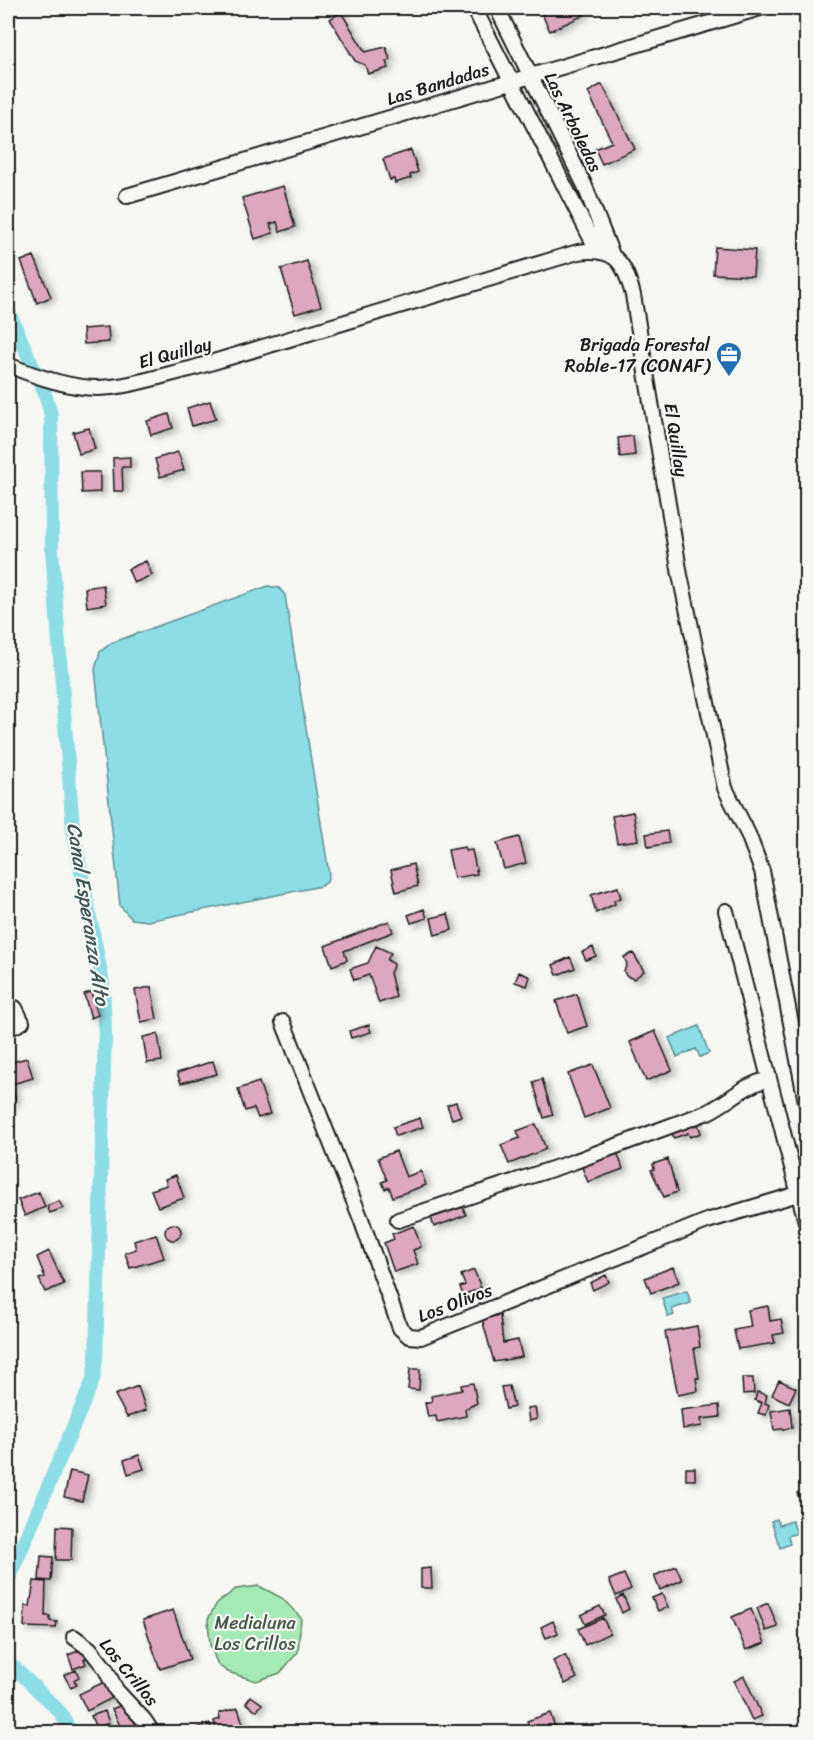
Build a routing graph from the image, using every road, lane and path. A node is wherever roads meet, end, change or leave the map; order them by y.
1 (474, 8) edge
2 (497, 8) edge
3 (760, 8) edge
4 (531, 76) junction
5 (511, 81) junction
6 (127, 196) dead end
7 (597, 250) junction
8 (612, 255) junction
9 (10, 366) edge
10 (726, 911) dead end
11 (11, 1010) edge
12 (283, 1022) dead end
13 (807, 1026) edge
14 (8, 1029) edge
15 (793, 1032) junction
16 (768, 1079) junction
17 (807, 1102) edge
18 (798, 1194) junction
19 (398, 1220) dead end
20 (807, 1222) edge
21 (74, 1637) dead end
22 (152, 1732) edge

1 - 5 street, Las Arboledas
2 - 4 street, Las Arboledas
3 - 4 street, Las Bandadas
4 - 5 street, Las Bandadas
4 - 8 street, Las Arboledas
5 - 6 street, Las Bandadas
5 - 7 street, Las Arboledas
7 - 8 street, El Quillay
7 - 9 street, El Quillay
8 - 15 street, El Quillay
10 - 16 street
11 - 14 street
12 - 18 street, Los Olivos
13 - 15 street
15 - 17 street, El Quillay
16 - 18 street
16 - 19 street
18 - 20 street
21 - 22 street, Los Crillos

